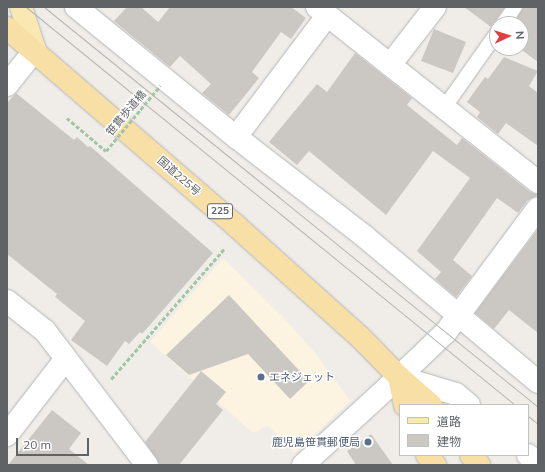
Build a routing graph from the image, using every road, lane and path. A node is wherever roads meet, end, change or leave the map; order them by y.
1 (21, 7) edge
2 (37, 7) edge
3 (76, 7) edge
4 (435, 7) edge
5 (515, 7) edge
6 (322, 12) edge
7 (509, 16) edge
8 (7, 28) edge
9 (489, 44) edge
10 (35, 50) junction
11 (390, 65) junction
12 (7, 85) edge
13 (160, 86) dead end
14 (444, 108) junction
15 (68, 118) dead end
16 (236, 137) junction
17 (538, 182) edge
18 (538, 208) edge
19 (225, 248) dead end
20 (7, 301) edge
21 (458, 317) junction
22 (65, 360) junction
23 (399, 377) junction
24 (538, 382) edge
25 (96, 397) junction
26 (405, 404) edge
27 (431, 404) edge
28 (468, 404) edge
29 (7, 435) edge
30 (429, 456) edge
31 (472, 456) edge
32 (529, 456) edge
33 (538, 463) edge
34 (147, 465) edge
35 (303, 465) edge
36 (435, 465) edge
37 (479, 465) edge

1 - 10 main road
2 - 10 main road
3 - 16 street
4 - 11 street
5 - 7 lane
6 - 11 street
6 - 16 street
8 - 10 highway, 国道225号 / 225
9 - 14 lane
10 - 12 street
10 - 23 highway, 国道225号 / 225
11 - 14 street
13 - 15 path, 笹貫歩道橋, bridge
14 - 17 street
16 - 21 street
18 - 21 street
19 - 25 path
20 - 22 street
21 - 23 street
21 - 24 street
22 - 25 street
22 - 29 street
23 - 26 highway
23 - 27 highway, 国道225号 / 225
23 - 28 street
23 - 35 street
25 - 34 street
30 - 36 highway
31 - 37 highway
32 - 33 street

